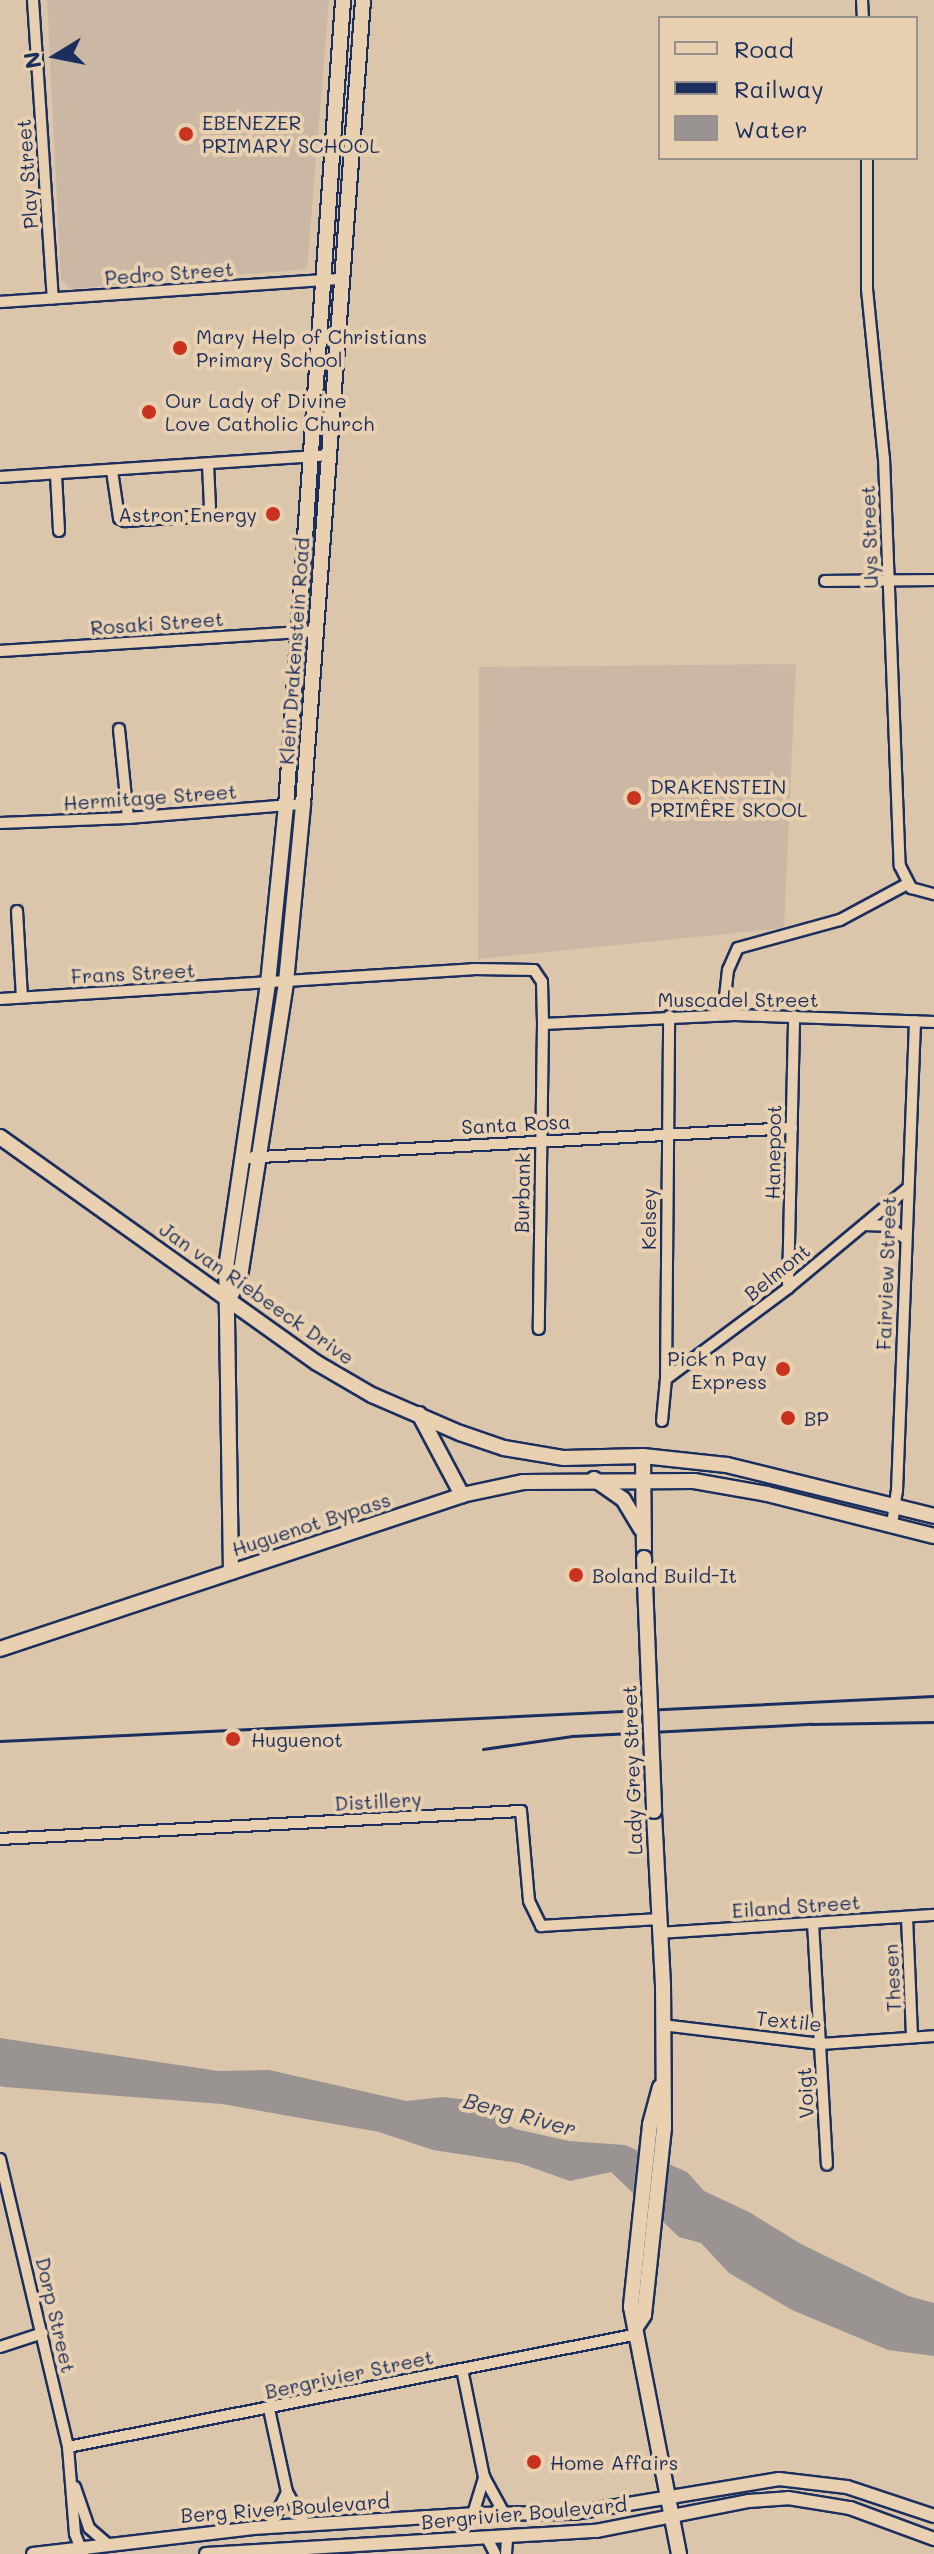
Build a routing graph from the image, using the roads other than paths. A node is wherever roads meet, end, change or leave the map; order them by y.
1 (33, 0) edge
2 (343, 0) edge
3 (363, 0) edge
4 (867, 160) edge
5 (341, 279) junction
6 (323, 280) junction
7 (53, 298) junction
8 (0, 302) edge
9 (328, 455) junction
10 (311, 456) junction
11 (208, 465) junction
12 (112, 471) junction
13 (56, 475) junction
14 (0, 477) edge
15 (59, 531) dead end
16 (888, 580) junction
17 (934, 580) edge
18 (825, 581) dead end
19 (316, 631) junction
20 (298, 632) junction
21 (0, 651) edge
22 (119, 729) dead end
23 (303, 804) junction
24 (286, 806) junction
25 (128, 818) junction
26 (0, 823) edge
27 (907, 884) junction
28 (934, 894) edge
29 (17, 911) dead end
30 (286, 982) junction
31 (268, 983) junction
32 (22, 997) junction
33 (0, 999) edge
34 (723, 1015) junction
35 (669, 1016) junction
36 (794, 1016) junction
37 (915, 1021) junction
38 (934, 1022) edge
39 (543, 1024) junction
40 (792, 1128) junction
41 (667, 1133) junction
42 (0, 1137) edge
43 (541, 1140) junction
44 (258, 1157) junction
45 (242, 1158) junction
46 (908, 1188) junction
47 (864, 1225) junction
48 (906, 1239) junction
49 (788, 1288) junction
50 (229, 1299) junction
51 (539, 1329) dead end
52 (666, 1379) junction
53 (418, 1414) junction
54 (662, 1421) dead end
55 (643, 1456) junction
56 (594, 1479) junction
57 (642, 1479) junction
58 (462, 1495) junction
59 (894, 1506) junction
60 (934, 1516) edge
61 (892, 1525) junction
62 (643, 1533) junction
63 (934, 1536) edge
64 (231, 1572) junction
65 (0, 1649) edge
66 (0, 1839) edge
67 (934, 1915) edge
68 (907, 1917) junction
69 (813, 1923) junction
70 (659, 1926) junction
71 (662, 2025) junction
72 (934, 2036) edge
73 (912, 2037) junction
74 (821, 2044) junction
75 (0, 2159) edge
76 (827, 2165) dead end
77 (637, 2331) junction
78 (43, 2333) junction
79 (18, 2343) junction
80 (46, 2346) junction
81 (0, 2347) edge
82 (462, 2369) junction
83 (269, 2409) junction
84 (68, 2447) junction
85 (484, 2477) junction
86 (73, 2482) junction
87 (287, 2492) junction
88 (667, 2496) junction
89 (590, 2511) joint
90 (473, 2514) junction
91 (505, 2515) junction
92 (934, 2516) edge
93 (671, 2517) junction
94 (305, 2524) junction
95 (270, 2527) junction
96 (487, 2538) junction
97 (507, 2538) junction
98 (934, 2539) edge
99 (106, 2543) junction
100 (80, 2550) edge
101 (33, 2554) edge
102 (206, 2554) edge
103 (495, 2554) edge
104 (506, 2554) edge
105 (679, 2554) edge

1 - 7 street, Play Street
2 - 6 main road, Klein Drakenstein Road
3 - 5 main road, Klein Drakenstein Road
4 - 16 street, Uys Street
5 - 6 street, Pedro Street
5 - 9 main road, Klein Drakenstein Road
6 - 7 street, Pedro Street
6 - 10 main road, Klein Drakenstein Road
7 - 8 street, Pedro Street
9 - 10 street
9 - 19 main road, Klein Drakenstein Road
10 - 11 street
10 - 20 main road, Klein Drakenstein Road
11 - 12 street
11 - 12 street
12 - 13 street
13 - 14 street
13 - 15 street
16 - 17 street
16 - 18 street
16 - 27 street, Uys Street
19 - 20 street, Rosaki Street
19 - 23 main road, Klein Drakenstein Road
20 - 21 street, Rosaki Street
20 - 24 main road, Klein Drakenstein Road
22 - 25 street
23 - 24 street, Hermitage Street
23 - 30 main road, Klein Drakenstein Road
24 - 25 street, Hermitage Street
24 - 31 main road, Klein Drakenstein Road
25 - 26 street, Hermitage Street
27 - 28 street
27 - 34 street
29 - 32 street
30 - 31 street, Frans Street
30 - 39 street, Burbank
30 - 44 main road, Klein Drakenstein Road
31 - 32 street, Frans Street
31 - 45 main road, Klein Drakenstein Road
32 - 33 street, Frans Street
34 - 35 street, Muscadel Street
34 - 36 street, Muscadel Street
35 - 39 street, Muscadel Street
35 - 41 street, Kelsey
36 - 37 street, Muscadel Street
36 - 40 street, Hanepoot
37 - 38 street, Muscadel Street
37 - 46 street, Fairview Street
39 - 43 street, Burbank
40 - 41 street, Santa Rosa
40 - 49 street, Hanepoot
41 - 43 street, Santa Rosa
41 - 52 street, Kelsey
42 - 50 main road, Jan van Riebeeck Drive
43 - 44 street, Santa Rosa
43 - 51 street, Burbank
44 - 45 street, Santa Rosa
44 - 50 main road, Klein Drakenstein Road
45 - 50 main road, Klein Drakenstein Road
46 - 47 street, Belmont
46 - 48 street, Fairview Street
47 - 48 street
47 - 49 street, Belmont
48 - 59 street, Fairview Street
49 - 52 street, Belmont
50 - 53 main road, Jan van Riebeeck Drive
50 - 64 main road, Klein Drakenstein Road
52 - 54 street, Kelsey
53 - 55 main road, Jan van Riebeeck Drive
53 - 58 main road
55 - 57 main road, Lady Grey Street
55 - 59 main road, Jan van Riebeeck Drive
56 - 57 main road, Huguenot Bypass
56 - 58 main road, Huguenot Bypass
56 - 62 main road
57 - 61 main road
57 - 62 main road, Lady Grey Street
58 - 64 main road, Huguenot Bypass
59 - 60 main road, Jan van Riebeeck Drive
59 - 61 street, Fairview Street
61 - 63 main road
62 - 70 main road, Lady Grey Street, bridge
64 - 65 main road, Huguenot Bypass
66 - 70 street, Distillery
67 - 68 street, Eiland Street
68 - 69 street, Eiland Street
68 - 73 street, Thesen
69 - 70 street, Eiland Street
69 - 74 street, Voigt
70 - 71 main road, Lady Grey Street
71 - 74 street, Textile
71 - 77 main road, Lady Grey Street
72 - 73 street, Textile
73 - 74 street, Textile
74 - 76 street, Voigt
75 - 78 street, Dorp Street
77 - 82 street, Bergrivier Street
77 - 88 main road, Lady Grey Street
78 - 79 street
78 - 80 street, Dorp Street
79 - 80 street
79 - 81 street
80 - 84 street, Dorp Street
82 - 83 street, Bergrivier Street
82 - 85 street
83 - 84 street, Bergrivier Street
83 - 87 street
84 - 86 street, Dorp Street
85 - 90 street
85 - 91 street
86 - 99 street, Dorp Street
86 - 100 street, Dorp Street
87 - 94 street
87 - 95 street
88 - 89 street, Bergrivier Boulevard
88 - 92 street, Bergrivier Boulevard
88 - 93 main road, Lady Grey Street
89 - 91 street, Berg River Boulevard
90 - 91 street, Berg River Boulevard
90 - 94 street, Berg River Boulevard
93 - 97 street, Bergrivier Boulevard
93 - 98 street, Bergrivier Boulevard
93 - 105 main road, Lady Grey Street
94 - 95 street, Berg River Boulevard
95 - 99 street, Berg River Boulevard
96 - 97 street, Bergrivier Boulevard
96 - 102 street, Bergrivier Boulevard
96 - 103 street
97 - 104 street
99 - 100 street, Berg River Boulevard
100 - 101 street, Berg River Boulevard

